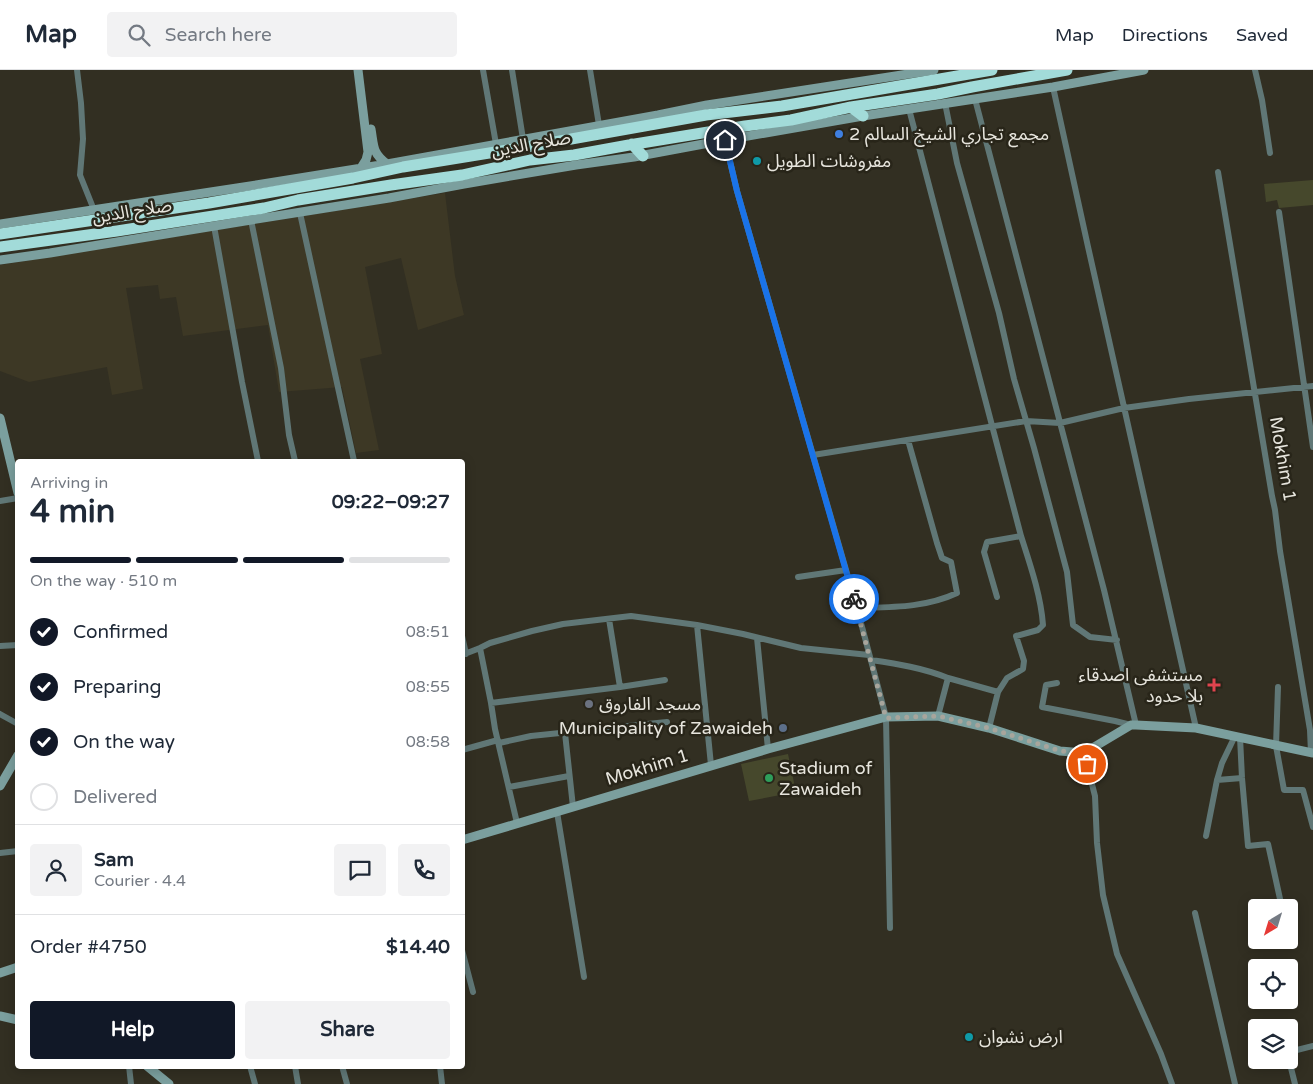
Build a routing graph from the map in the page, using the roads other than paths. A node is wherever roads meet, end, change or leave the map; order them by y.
1 (77, 70) edge
2 (358, 70) edge
3 (363, 70) edge
4 (483, 70) edge
5 (512, 70) edge
6 (590, 70) edge
7 (934, 70) edge
8 (992, 70) edge
9 (1144, 70) edge
10 (1255, 70) edge
11 (1058, 71) edge
12 (1053, 87) junction
13 (975, 99) junction
14 (945, 104) junction
15 (851, 107) junction
16 (909, 109) junction
17 (863, 116) junction
18 (599, 125) junction
19 (523, 139) junction
20 (725, 140) junction
21 (496, 144) junction
22 (632, 144) junction
23 (532, 146) junction
24 (1270, 153) dead end
25 (643, 156) junction
26 (530, 160) junction
27 (388, 167) junction
28 (360, 168) junction
29 (1218, 172) dead end
30 (390, 185) junction
31 (94, 210) junction
32 (300, 212) junction
33 (1279, 212) dead end
34 (250, 220) junction
35 (0, 224) edge
36 (214, 226) junction
37 (0, 234) edge
38 (0, 247) edge
39 (0, 260) edge
40 (1313, 386) edge
41 (1304, 387) junction
42 (1255, 392) junction
43 (1124, 408) junction
44 (0, 418) edge
45 (1026, 422) junction
46 (1060, 423) junction
47 (992, 427) junction
48 (908, 440) junction
49 (1313, 447) edge
50 (813, 455) junction
51 (258, 459) edge
52 (295, 459) edge
53 (354, 459) edge
54 (15, 480) edge
55 (15, 498) edge
56 (0, 501) edge
57 (1021, 536) junction
58 (846, 570) junction
59 (798, 577) dead end
60 (997, 596) dead end
61 (857, 608) junction
62 (610, 619) junction
63 (697, 625) junction
64 (757, 638) junction
65 (1117, 640) junction
66 (15, 645) edge
67 (0, 646) edge
68 (480, 648) junction
69 (465, 654) edge
70 (870, 658) junction
71 (948, 678) junction
72 (665, 680) dead end
73 (1058, 683) dead end
74 (620, 687) junction
75 (1278, 687) dead end
76 (998, 692) junction
77 (491, 703) junction
78 (0, 714) edge
79 (938, 716) junction
80 (886, 718) junction
81 (15, 722) edge
82 (667, 722) dead end
83 (1134, 725) junction
84 (989, 728) junction
85 (1196, 728) junction
86 (565, 733) junction
87 (1237, 737) junction
88 (498, 742) junction
89 (1276, 746) junction
90 (465, 749) edge
91 (768, 749) junction
92 (1084, 753) junction
93 (1312, 753) edge
94 (15, 759) edge
95 (711, 765) junction
96 (569, 776) junction
97 (1242, 778) junction
98 (1217, 780) junction
99 (0, 786) edge
100 (509, 787) junction
101 (573, 807) junction
102 (557, 812) junction
103 (516, 823) junction
104 (1313, 827) edge
105 (1206, 836) dead end
106 (465, 839) edge
107 (15, 851) edge
108 (0, 853) edge
109 (1280, 899) edge
110 (1195, 913) dead end
111 (890, 928) dead end
112 (465, 961) edge
113 (15, 968) edge
114 (0, 973) edge
115 (584, 977) dead end
116 (473, 992) dead end
117 (0, 1016) edge
118 (15, 1019) edge
119 (1313, 1046) edge
120 (1298, 1050) edge
121 (129, 1069) edge
122 (151, 1069) edge
123 (251, 1069) edge
124 (296, 1069) edge
125 (343, 1069) edge
126 (440, 1069) edge
127 (1291, 1069) edge
128 (131, 1084) edge
129 (169, 1084) edge
130 (255, 1084) edge
131 (298, 1084) edge
132 (347, 1084) edge
133 (442, 1084) edge
134 (1172, 1084) edge
135 (1235, 1084) edge
136 (1295, 1084) edge

1 - 31 street
2 - 28 street
3 - 27 street
4 - 21 street
5 - 19 street
6 - 18 street
7 - 18 street
8 - 23 highway, صلاح الدين
9 - 12 street
10 - 24 street
11 - 15 highway, صلاح الدين
12 - 13 street
12 - 43 street
13 - 14 street
13 - 46 street
14 - 16 street
14 - 45 street
15 - 17 highway
15 - 22 highway, صلاح الدين
16 - 17 street
16 - 47 street
17 - 20 street
18 - 19 street
19 - 21 street
20 - 25 street
20 - 50 street
21 - 27 street
22 - 25 highway
22 - 26 highway, صلاح الدين
23 - 26 highway
23 - 27 highway, صلاح الدين
25 - 32 street
26 - 30 highway, صلاح الدين
27 - 28 street
27 - 30 highway
27 - 37 highway, صلاح الدين
28 - 31 street
29 - 42 street, Mokhim 1
30 - 38 highway, صلاح الدين
31 - 35 street
32 - 34 street
32 - 53 street
33 - 41 street
34 - 36 street
34 - 52 street
36 - 39 street
36 - 51 street
40 - 41 street
41 - 42 street
41 - 49 street
42 - 43 street
42 - 93 street, Mokhim 1
43 - 46 street
43 - 85 street
44 - 54 street
45 - 46 street
45 - 47 street
45 - 65 street
46 - 65 street
47 - 48 street
47 - 57 street
48 - 50 street
48 - 61 street
50 - 58 street
55 - 56 street
57 - 60 street
57 - 76 street
58 - 59 street
58 - 61 street
61 - 70 street
62 - 63 street
62 - 68 street
62 - 74 street
63 - 64 street
63 - 95 street
64 - 70 street
64 - 91 street
65 - 83 street
66 - 67 street
68 - 69 street
68 - 77 street
70 - 71 street
70 - 80 street
71 - 76 street
71 - 79 street
72 - 74 street
73 - 83 street
74 - 77 street
75 - 89 street
76 - 84 street
77 - 88 street
78 - 81 street
79 - 80 street, Mokhim 1
79 - 84 street, Mokhim 1
80 - 91 street, Mokhim 1
80 - 111 street
82 - 86 street
83 - 85 street, Mokhim 1
83 - 92 street
84 - 92 street, Mokhim 1
85 - 87 street, Mokhim 1
86 - 88 street
86 - 96 street
87 - 89 street, Mokhim 1
87 - 97 street
87 - 98 street
88 - 90 street
88 - 100 street
89 - 93 street, Mokhim 1
89 - 104 street
91 - 95 street, Mokhim 1
92 - 134 street
94 - 99 street
95 - 101 street, Mokhim 1
96 - 100 street
96 - 101 street
97 - 98 street
97 - 109 street
98 - 105 street
100 - 103 street
101 - 102 street, Mokhim 1
102 - 103 street, Mokhim 1
102 - 115 street
103 - 106 street, Mokhim 1
107 - 108 street
110 - 135 street
112 - 116 street
113 - 114 street
117 - 118 street
119 - 120 street
121 - 128 street
122 - 129 street
123 - 130 street
124 - 131 street
125 - 132 street
126 - 133 street
127 - 136 street

